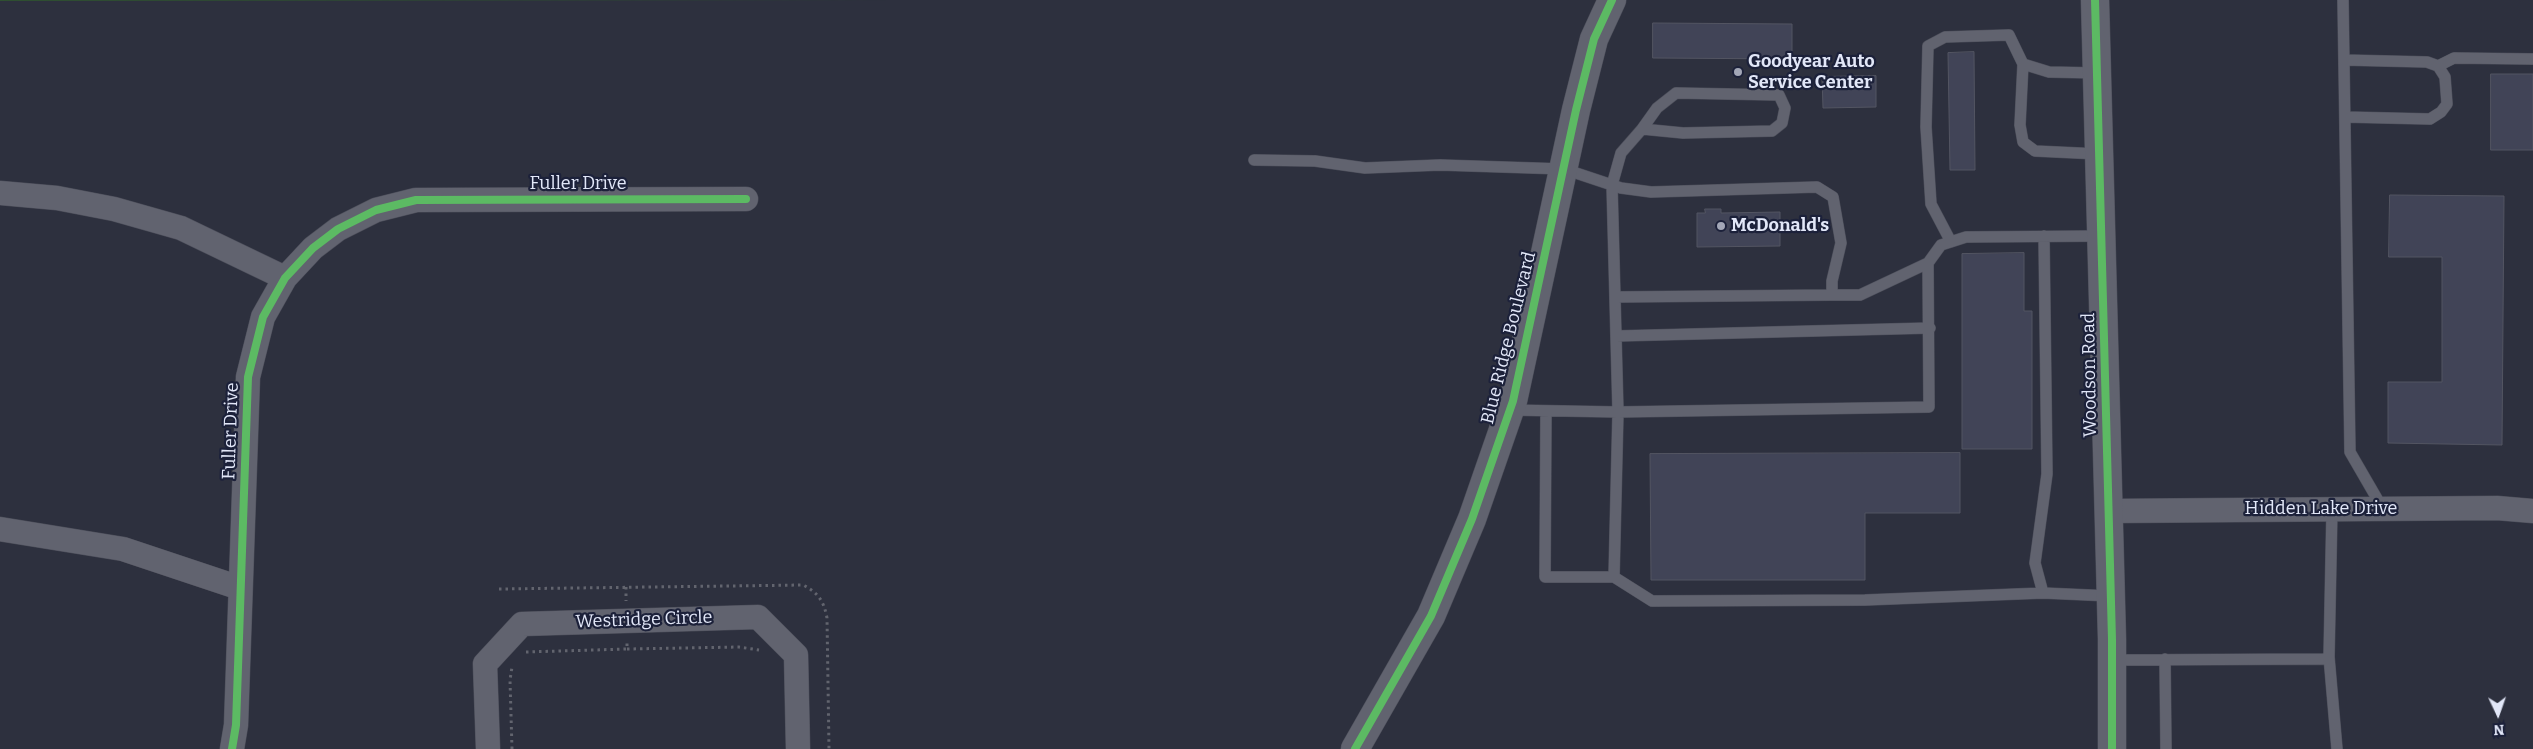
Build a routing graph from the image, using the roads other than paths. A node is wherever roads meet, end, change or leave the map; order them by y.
1 (1611, 0) edge
2 (2095, 0) edge
3 (2343, 0) edge
4 (2531, 59) edge
5 (2344, 60) junction
6 (2023, 64) junction
7 (2438, 66) junction
8 (2097, 73) junction
9 (2345, 117) junction
10 (1642, 129) junction
11 (2099, 154) junction
12 (1254, 160) dead end
13 (1564, 169) junction
14 (1612, 185) junction
15 (0, 193) edge
16 (746, 199) dead end
17 (2044, 236) junction
18 (2101, 236) junction
19 (1951, 242) junction
20 (1928, 263) junction
21 (285, 278) junction
22 (1832, 295) junction
23 (1615, 298) junction
24 (1930, 328) junction
25 (1616, 336) junction
26 (1510, 410) junction
27 (1546, 411) junction
28 (1618, 412) junction
29 (2332, 509) junction
30 (2383, 509) junction
31 (2108, 511) junction
32 (2533, 511) edge
33 (0, 529) edge
34 (1614, 577) junction
35 (240, 588) junction
36 (2043, 593) junction
37 (2110, 596) junction
38 (2329, 656) junction
39 (2112, 660) junction
40 (2165, 660) junction
41 (232, 749) edge
42 (488, 749) edge
43 (798, 749) edge
44 (1355, 749) edge
45 (2112, 749) edge
46 (2166, 749) edge
47 (2338, 749) edge

1 - 13 street, Blue Ridge Boulevard
2 - 8 street, Woodson Road
3 - 5 lane
4 - 7 lane
5 - 7 lane
5 - 9 lane
6 - 8 lane
6 - 11 lane
6 - 19 lane
7 - 9 lane
8 - 11 street, Woodson Road
9 - 30 lane
10 - 10 lane
10 - 14 lane
11 - 18 street, Woodson Road
12 - 13 lane
13 - 14 lane
13 - 26 street, Blue Ridge Boulevard
14 - 22 lane
14 - 23 lane
15 - 21 street
16 - 21 street, Fuller Drive
17 - 18 lane
17 - 19 lane
17 - 36 lane
18 - 31 street, Woodson Road
19 - 20 lane
20 - 22 lane
20 - 24 lane
21 - 35 street, Fuller Drive
22 - 23 lane
23 - 25 lane
24 - 25 lane
24 - 28 lane
25 - 28 lane
26 - 27 lane
26 - 44 street, Blue Ridge Boulevard
27 - 28 lane
27 - 34 lane
28 - 34 lane
29 - 30 street, Hidden Lake Drive
29 - 31 street, Hidden Lake Drive
29 - 38 lane
30 - 32 street, Hidden Lake Drive
31 - 37 street, Woodson Road
33 - 35 street
34 - 36 lane
35 - 41 street, Fuller Drive
36 - 37 lane
37 - 39 street, Woodson Road
38 - 40 lane
38 - 47 lane
39 - 40 lane
39 - 45 street, Woodson Road
40 - 46 lane
42 - 43 street, Westridge Circle

